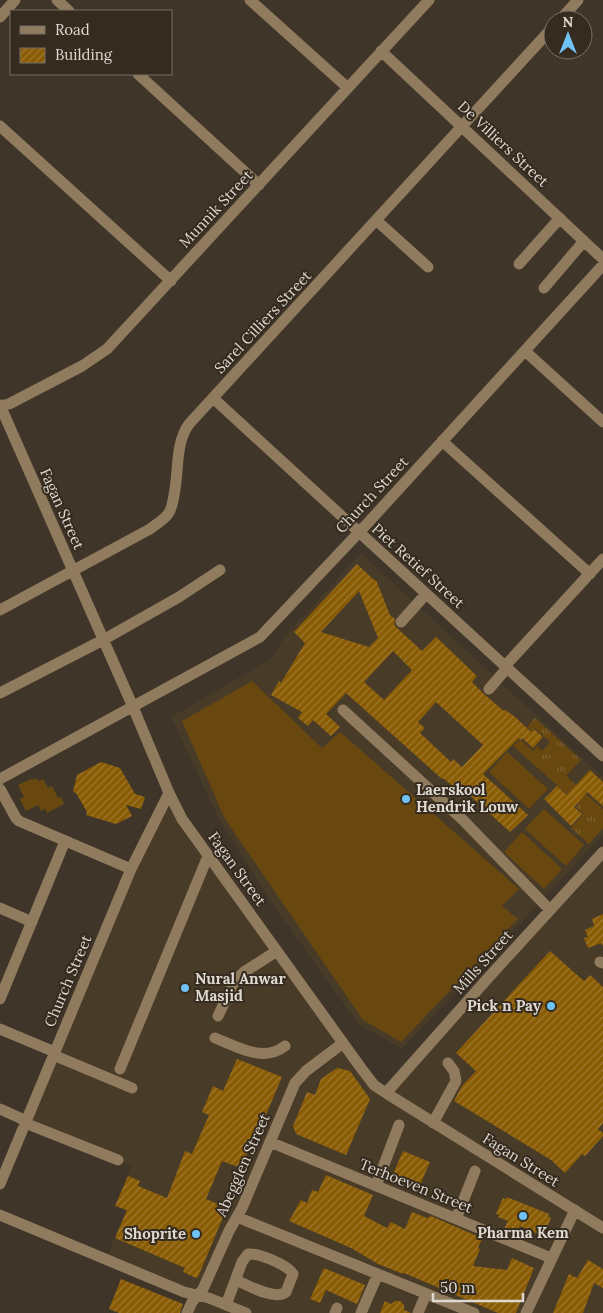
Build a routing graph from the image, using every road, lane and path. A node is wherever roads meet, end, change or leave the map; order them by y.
1 (15, 0) edge
2 (57, 0) edge
3 (250, 0) edge
4 (429, 0) edge
5 (578, 0) edge
6 (68, 10) edge
7 (569, 10) edge
8 (0, 17) edge
9 (543, 39) edge
10 (381, 51) junction
11 (139, 75) edge
12 (348, 88) junction
13 (0, 126) edge
14 (462, 126) junction
15 (259, 185) junction
16 (560, 218) junction
17 (376, 220) junction
18 (584, 241) junction
19 (603, 259) edge
20 (519, 264) dead end
21 (603, 265) edge
22 (428, 267) dead end
23 (171, 281) junction
24 (544, 288) dead end
25 (524, 351) junction
26 (213, 398) junction
27 (0, 406) edge
28 (603, 422) edge
29 (442, 441) junction
30 (358, 533) junction
31 (603, 559) edge
32 (220, 570) dead end
33 (72, 571) junction
34 (590, 574) junction
35 (426, 594) junction
36 (0, 610) edge
37 (401, 622) dead end
38 (103, 640) junction
39 (506, 667) junction
40 (490, 689) dead end
41 (0, 693) edge
42 (133, 707) junction
43 (343, 710) dead end
44 (603, 756) edge
45 (0, 780) edge
46 (0, 789) edge
47 (169, 793) junction
48 (64, 842) junction
49 (603, 852) edge
50 (208, 856) junction
51 (131, 869) junction
52 (0, 908) edge
53 (550, 910) junction
54 (32, 922) junction
55 (276, 951) junction
56 (0, 999) edge
57 (218, 1016) dead end
58 (0, 1030) edge
59 (216, 1038) dead end
60 (343, 1043) junction
61 (285, 1046) dead end
62 (54, 1053) junction
63 (448, 1063) dead end
64 (120, 1069) dead end
65 (132, 1088) dead end
66 (386, 1093) junction
67 (0, 1109) edge
68 (26, 1122) junction
69 (433, 1122) junction
70 (399, 1125) dead end
71 (270, 1142) junction
72 (118, 1160) dead end
73 (475, 1171) dead end
74 (0, 1184) edge
75 (376, 1186) junction
76 (575, 1210) junction
77 (0, 1215) edge
78 (237, 1217) junction
79 (456, 1219) junction
80 (603, 1228) edge
81 (551, 1258) junction
82 (378, 1274) junction
83 (236, 1280) junction
84 (426, 1294) junction
85 (198, 1295) junction
86 (226, 1305) junction
87 (187, 1313) edge
88 (246, 1313) edge
89 (361, 1313) edge
90 (418, 1313) edge
91 (474, 1313) edge
92 (526, 1313) edge

1 - 8 street
2 - 6 street
3 - 12 street
4 - 10 street, Munnik Street
5 - 7 street
9 - 14 street, Sarel Cilliers Street
10 - 12 street, Munnik Street
10 - 14 street, De Villiers Street
11 - 15 street
12 - 15 street, Munnik Street
13 - 23 street
14 - 16 street, De Villiers Street
14 - 17 street, Sarel Cilliers Street
15 - 23 street, Munnik Street
16 - 18 street, De Villiers Street
16 - 20 street
17 - 22 street
17 - 26 street, Sarel Cilliers Street
18 - 19 street, De Villiers Street
18 - 24 street
21 - 25 street, Church Street
23 - 27 street, Munnik Street
25 - 28 street
25 - 29 street, Church Street
26 - 30 street, Piet Retief Street
26 - 33 street, Sarel Cilliers Street
27 - 33 street, Fagan Street
29 - 30 street, Church Street
29 - 34 street
30 - 35 street, Piet Retief Street
30 - 42 street, Church Street
31 - 34 street
32 - 38 street
33 - 36 street, Sarel Cilliers Street
33 - 38 street, Fagan Street
34 - 39 street
35 - 37 street
35 - 39 street, Piet Retief Street
38 - 41 street
38 - 42 street, Fagan Street
39 - 40 street
39 - 44 street, Piet Retief Street
42 - 45 street, Church Street
42 - 47 street, Fagan Street
43 - 53 street
46 - 48 street
47 - 50 street, Fagan Street
47 - 51 street, Church Street
48 - 51 street
48 - 54 street
49 - 53 street, Mills Street
50 - 55 street, Fagan Street
50 - 64 street
51 - 62 street, Church Street
52 - 54 street
53 - 66 street, Mills Street
54 - 56 street
55 - 57 street
55 - 60 street, Fagan Street
58 - 62 street
59 - 61 street
60 - 66 street, Fagan Street
60 - 71 street, Abegglen Street
62 - 65 street
62 - 68 street, Church Street
63 - 69 street
66 - 69 street, Fagan Street
67 - 68 street
68 - 72 street
68 - 74 street, Church Street
69 - 76 street, Fagan Street
70 - 75 street
71 - 75 street, Terhoeven Street
71 - 78 street, Abegglen Street
73 - 79 street
75 - 79 street, Terhoeven Street
76 - 80 street, Fagan Street
76 - 81 street
77 - 85 street
78 - 82 street
78 - 85 street, Abegglen Street
79 - 81 street, Terhoeven Street
81 - 92 street
82 - 84 street
82 - 89 street
83 - 83 street
83 - 86 street
84 - 90 street
84 - 91 street
85 - 86 street
85 - 87 street, Abegglen Street
86 - 88 street

